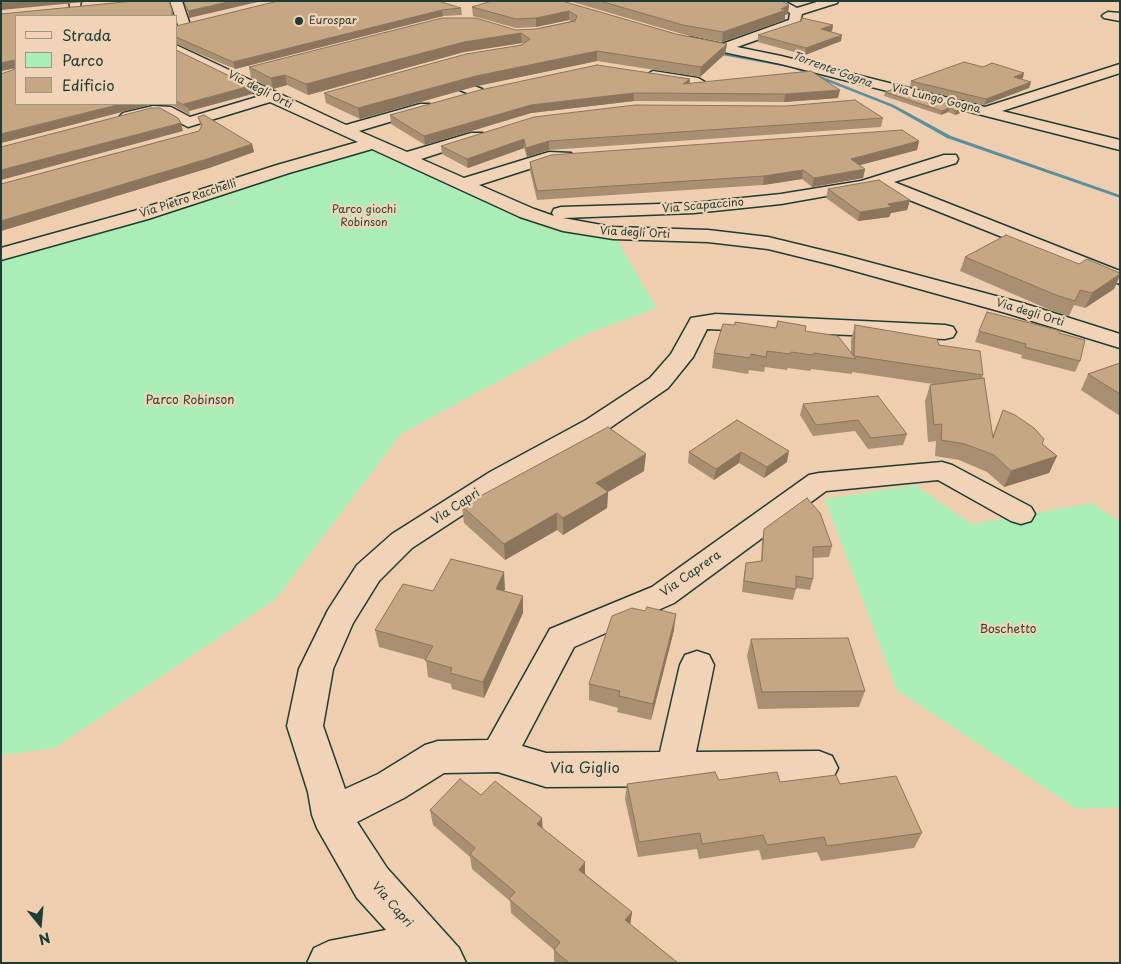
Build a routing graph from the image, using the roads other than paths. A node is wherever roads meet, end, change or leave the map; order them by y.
1 (176, 1) edge
2 (775, 1) edge
3 (833, 1) edge
4 (796, 12) junction
5 (199, 22) edge
6 (180, 26) edge
7 (680, 39) edge
8 (723, 48) junction
9 (178, 50) edge
10 (448, 63) edge
11 (1120, 68) edge
12 (249, 72) edge
13 (643, 74) edge
14 (233, 76) junction
15 (698, 82) edge
16 (495, 88) edge
17 (476, 92) junction
18 (271, 96) junction
19 (458, 97) edge
20 (312, 101) edge
21 (439, 102) edge
22 (293, 106) junction
23 (984, 112) junction
24 (115, 120) edge
25 (345, 130) junction
26 (496, 131) edge
27 (374, 143) junction
28 (1120, 145) edge
29 (579, 155) edge
30 (406, 158) junction
31 (950, 159) dead end
32 (878, 181) junction
33 (463, 184) junction
34 (527, 213) junction
35 (1, 254) edge
36 (1120, 278) edge
37 (945, 332) dead end
38 (1120, 341) edge
39 (1021, 514) dead end
40 (697, 664) dead end
41 (498, 756) junction
42 (819, 768) dead end
43 (674, 770) junction
44 (331, 815) junction
45 (435, 954) edge
46 (329, 963) edge

1 - 6 street
2 - 4 street
3 - 4 street
4 - 8 street
5 - 6 street
7 - 8 street, Via Lungo Gogna
8 - 23 street, Via Lungo Gogna
9 - 14 street, Via degli Orti
10 - 17 street
11 - 23 street
12 - 14 street
13 - 15 street
14 - 18 street, Via degli Orti
16 - 17 street
17 - 19 street
18 - 22 street, Via degli Orti
18 - 24 street
20 - 22 street
21 - 25 street
22 - 25 street, Via degli Orti
23 - 28 street, Via Lungo Gogna
25 - 27 street, Via degli Orti
26 - 30 street
27 - 30 street, Via degli Orti
27 - 35 street, Via Pietro Racchelli
29 - 33 street
30 - 33 street, Via degli Orti
31 - 32 street, Via Scapaccino
32 - 34 street, Via Scapaccino
32 - 36 street
33 - 34 street, Via degli Orti
34 - 38 street, Via degli Orti
37 - 44 street, Via Capri
39 - 41 street, Via Caprera
40 - 43 street
41 - 43 street, Via Giglio
41 - 44 street
42 - 43 street, Via Giglio
44 - 45 street, Via Capri
45 - 46 street

